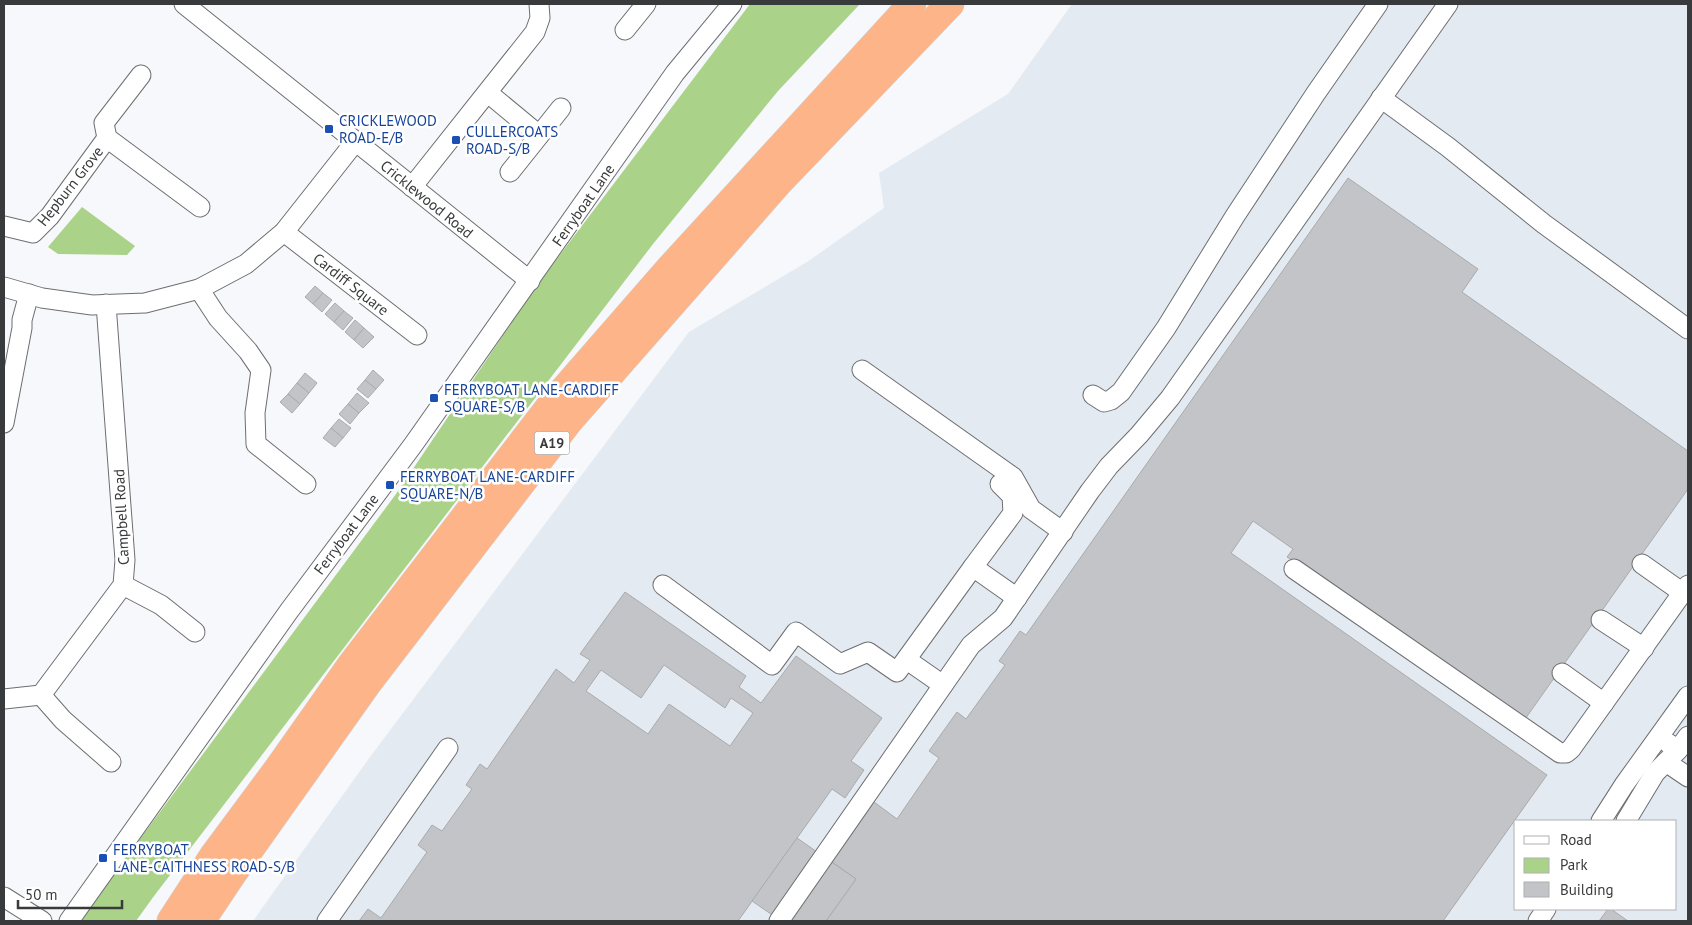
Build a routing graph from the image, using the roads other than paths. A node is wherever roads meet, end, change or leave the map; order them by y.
1 (539, 4) edge
2 (646, 4) edge
3 (732, 4) edge
4 (912, 4) edge
5 (950, 4) edge
6 (1378, 4) edge
7 (1448, 4) edge
8 (194, 7) edge
9 (625, 30) dead end
10 (140, 75) dead end
11 (488, 93) junction
12 (1381, 98) junction
13 (561, 108) dead end
14 (539, 135) junction
15 (107, 138) junction
16 (355, 142) junction
17 (510, 172) dead end
18 (412, 187) junction
19 (200, 207) dead end
20 (4, 226) edge
21 (284, 232) junction
22 (530, 281) junction
23 (4, 287) edge
24 (199, 289) junction
25 (29, 294) junction
26 (106, 304) junction
27 (1688, 330) edge
28 (417, 335) dead end
29 (862, 370) dead end
30 (1093, 395) dead end
31 (882, 398) dead end
32 (4, 422) edge
33 (306, 484) dead end
34 (1063, 532) junction
35 (1642, 564) dead end
36 (973, 567) junction
37 (1294, 569) dead end
38 (123, 585) junction
39 (663, 585) dead end
40 (1686, 589) edge
41 (1017, 598) junction
42 (1601, 620) dead end
43 (195, 632) dead end
44 (1644, 648) junction
45 (907, 660) junction
46 (1562, 673) dead end
47 (943, 685) junction
48 (40, 695) junction
49 (1688, 696) edge
50 (4, 699) edge
51 (1604, 703) junction
52 (1659, 736) junction
53 (448, 748) dead end
54 (1677, 750) edge
55 (111, 762) dead end
56 (1688, 777) edge
57 (1606, 820) edge
58 (1627, 820) edge
59 (4, 897) edge
60 (1545, 910) edge
61 (42, 921) edge
62 (69, 921) edge
63 (171, 921) edge
64 (202, 921) edge
65 (327, 921) edge
66 (779, 921) edge
67 (1538, 921) edge

1 - 11 street
2 - 9 street
3 - 22 street, Ferryboat Lane
4 - 63 highway, A19
5 - 64 highway, A19
6 - 30 street
7 - 12 street
8 - 16 street, Cricklewood Road
10 - 15 street, Hepburn Grove
11 - 14 street
11 - 18 street
12 - 27 street
12 - 34 street
13 - 14 street
14 - 17 street
15 - 19 street, Hepburn Grove
15 - 20 street, Hepburn Grove
16 - 18 street, Cricklewood Road
16 - 21 street
18 - 22 street, Cricklewood Road
21 - 24 street
21 - 28 street, Cardiff Square
22 - 62 street, Ferryboat Lane
23 - 25 street
24 - 26 street
24 - 33 street
25 - 26 street
25 - 32 street
26 - 38 street, Campbell Road
29 - 34 street
31 - 36 street
34 - 41 street
35 - 40 street
36 - 41 street
36 - 45 street
37 - 51 street
38 - 43 street
38 - 48 street, Campbell Road
39 - 45 street
40 - 44 street
41 - 47 street
42 - 44 street
44 - 51 street
45 - 47 street
46 - 51 street
47 - 66 street
48 - 50 street
48 - 55 street
49 - 52 street
52 - 54 street
52 - 57 street
53 - 65 street
54 - 56 street
54 - 58 street
59 - 61 street
60 - 67 street

